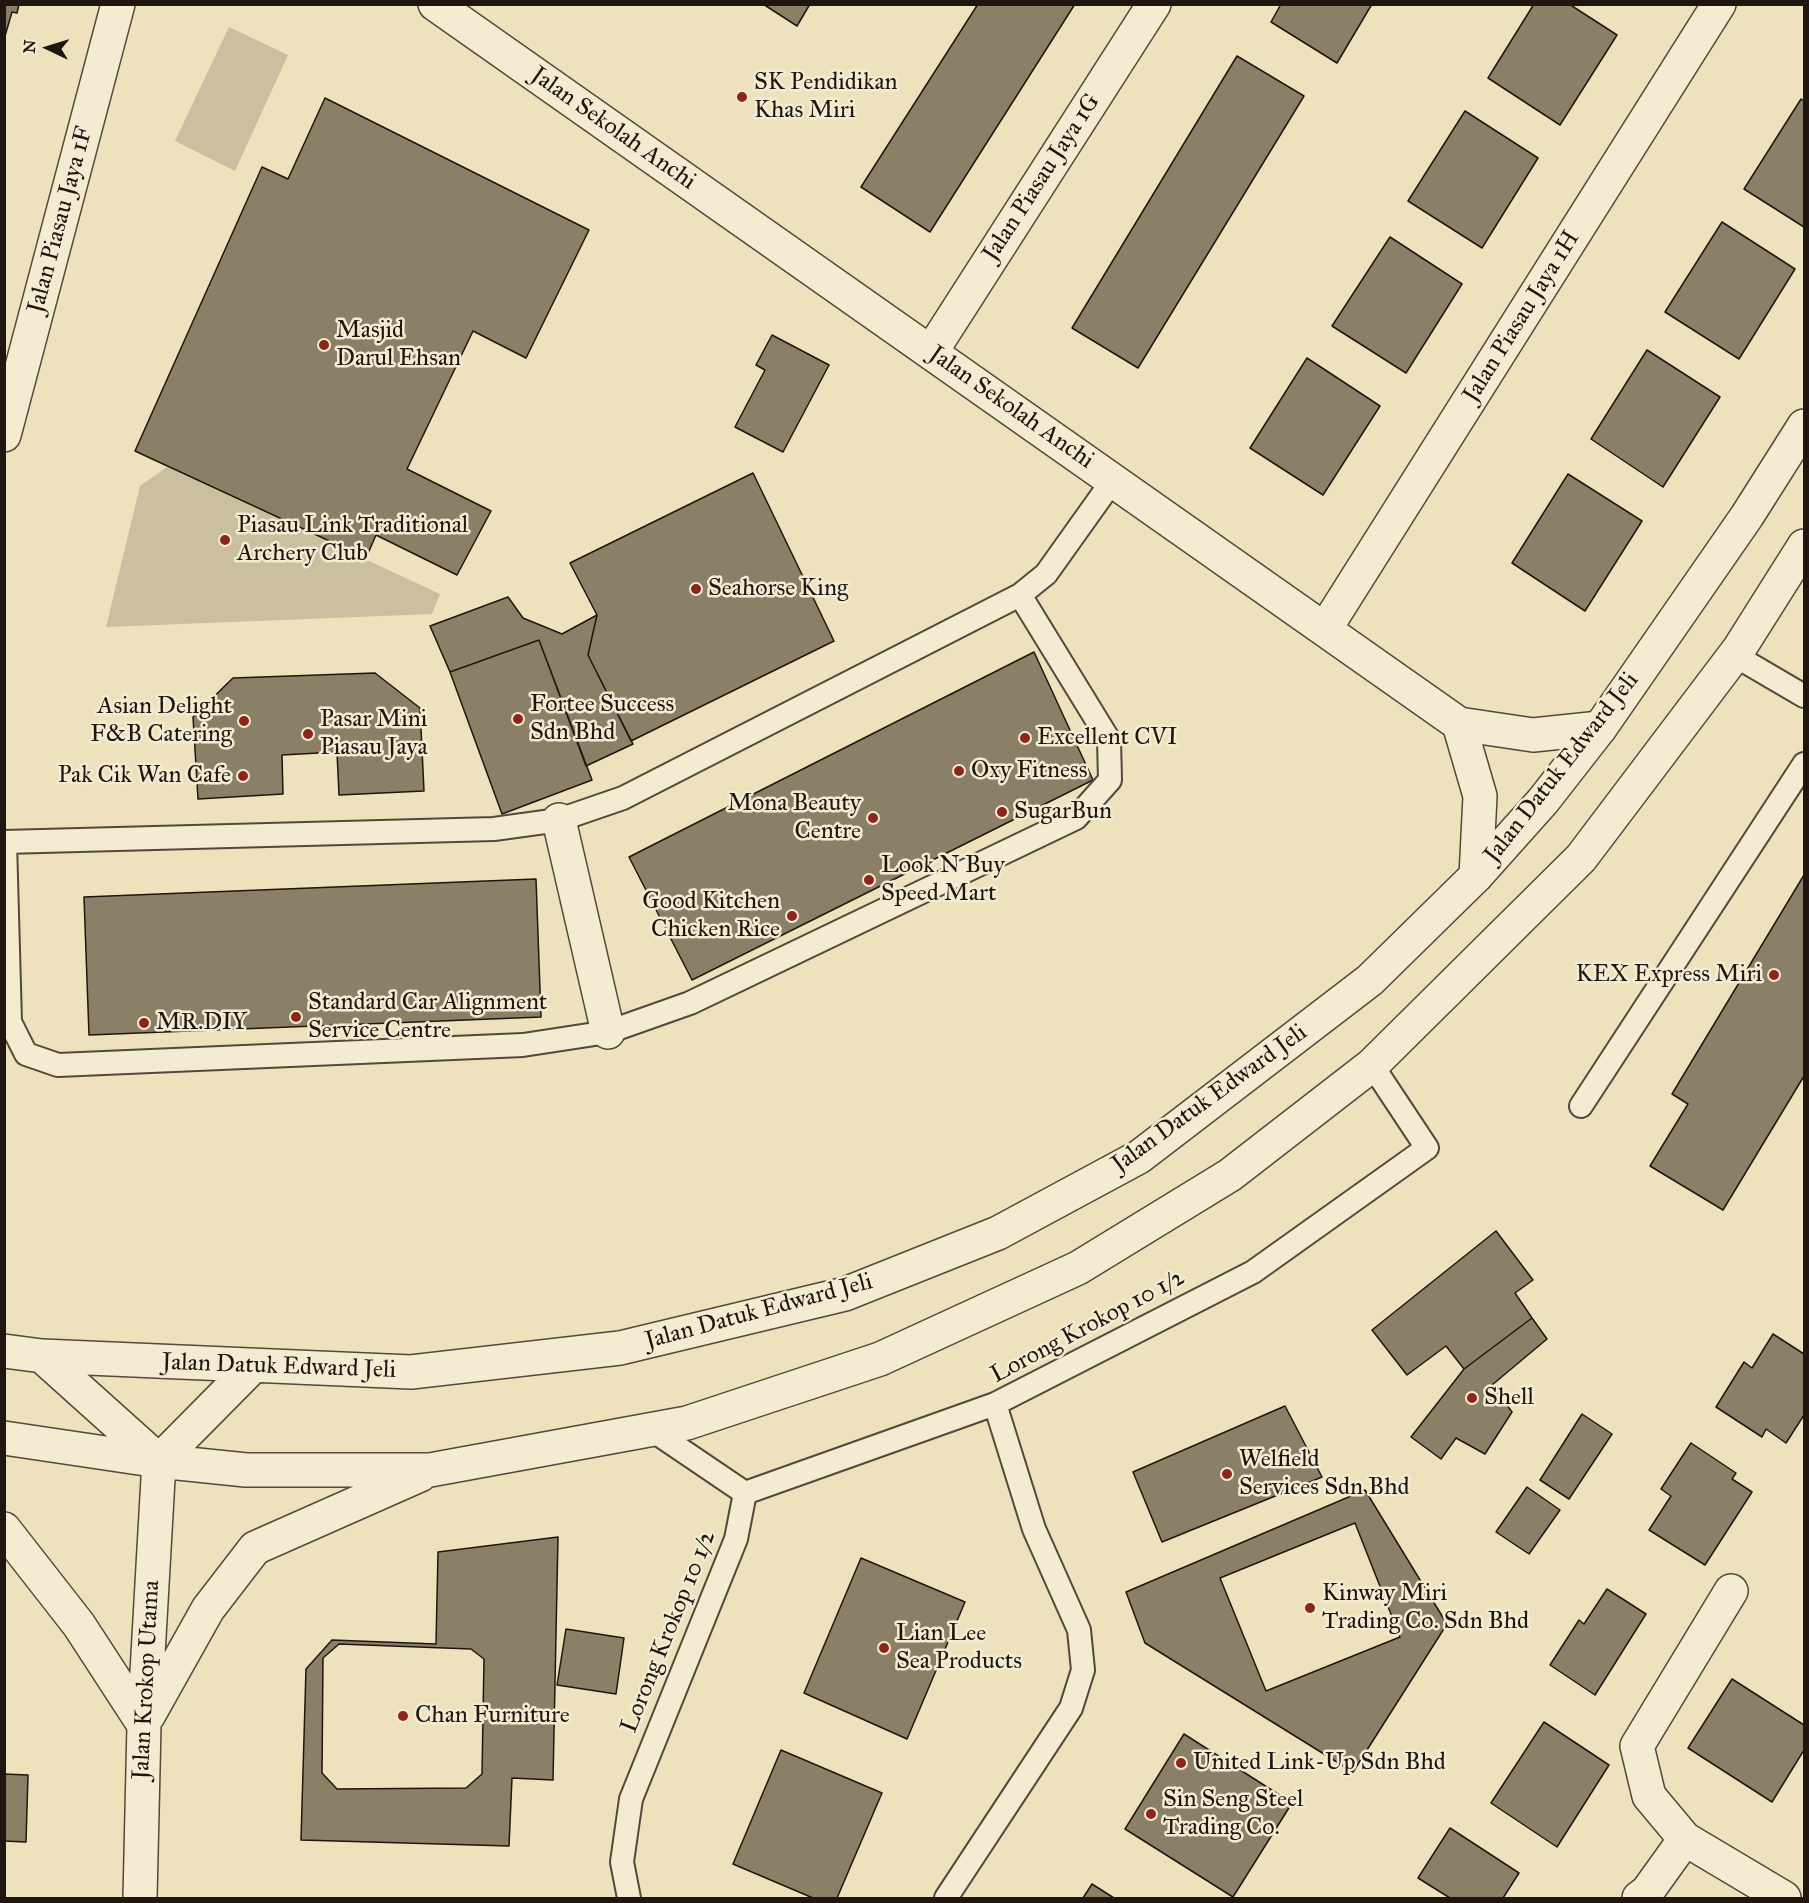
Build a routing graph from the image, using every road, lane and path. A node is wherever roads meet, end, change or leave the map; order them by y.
1 (118, 4) edge
2 (435, 4) edge
3 (1154, 4) edge
4 (1719, 4) edge
5 (931, 352) junction
6 (1804, 426) edge
7 (4, 435) edge
8 (1113, 480) junction
9 (1804, 546) edge
10 (1020, 595) junction
11 (1325, 629) junction
12 (1734, 655) junction
13 (1804, 696) edge
14 (1459, 724) junction
15 (1600, 728) junction
16 (1804, 764) edge
17 (559, 820) junction
18 (1476, 876) junction
19 (608, 1032) junction
20 (1372, 1065) junction
21 (1581, 1106) dead end
22 (4, 1351) edge
23 (42, 1356) junction
24 (252, 1367) junction
25 (995, 1404) junction
26 (652, 1430) junction
27 (4, 1438) edge
28 (159, 1461) junction
29 (430, 1470) junction
30 (745, 1493) junction
31 (4, 1529) edge
32 (1731, 1591) dead end
33 (144, 1725) junction
34 (1685, 1839) junction
35 (140, 1899) edge
36 (629, 1899) edge
37 (946, 1899) edge
38 (1639, 1899) edge
39 (1784, 1899) edge

1 - 7 street, Jalan Piasau Jaya 1F
2 - 5 street, Jalan Sekolah Anchi
3 - 5 street, Jalan Piasau Jaya 1G
4 - 11 street, Jalan Piasau Jaya 1H
5 - 8 street, Jalan Sekolah Anchi
6 - 15 street, Jalan Datuk Edward Jeli
8 - 10 lane
8 - 11 street, Jalan Sekolah Anchi
9 - 12 street
10 - 17 lane
10 - 19 lane
11 - 14 street, Jalan Sekolah Anchi
12 - 13 lane
12 - 20 street
14 - 15 street
14 - 18 street
15 - 18 street, Jalan Datuk Edward Jeli
16 - 21 lane
17 - 19 street
17 - 19 lane
18 - 24 street, Jalan Datuk Edward Jeli
20 - 25 lane, Lorong Krokop 10 1/2
20 - 26 street
22 - 23 street, Jalan Datuk Edward Jeli
23 - 24 street, Jalan Datuk Edward Jeli
23 - 28 street
24 - 28 street
25 - 30 lane
25 - 37 lane, Lorong Krokop 10 1/2
26 - 29 street
26 - 30 lane
27 - 28 street
28 - 29 street
28 - 33 street, Jalan Krokop Utama
29 - 33 street
30 - 36 lane, Lorong Krokop 10 1/2
31 - 33 street
32 - 34 street
33 - 35 street, Jalan Krokop Utama
34 - 38 street
34 - 39 street

